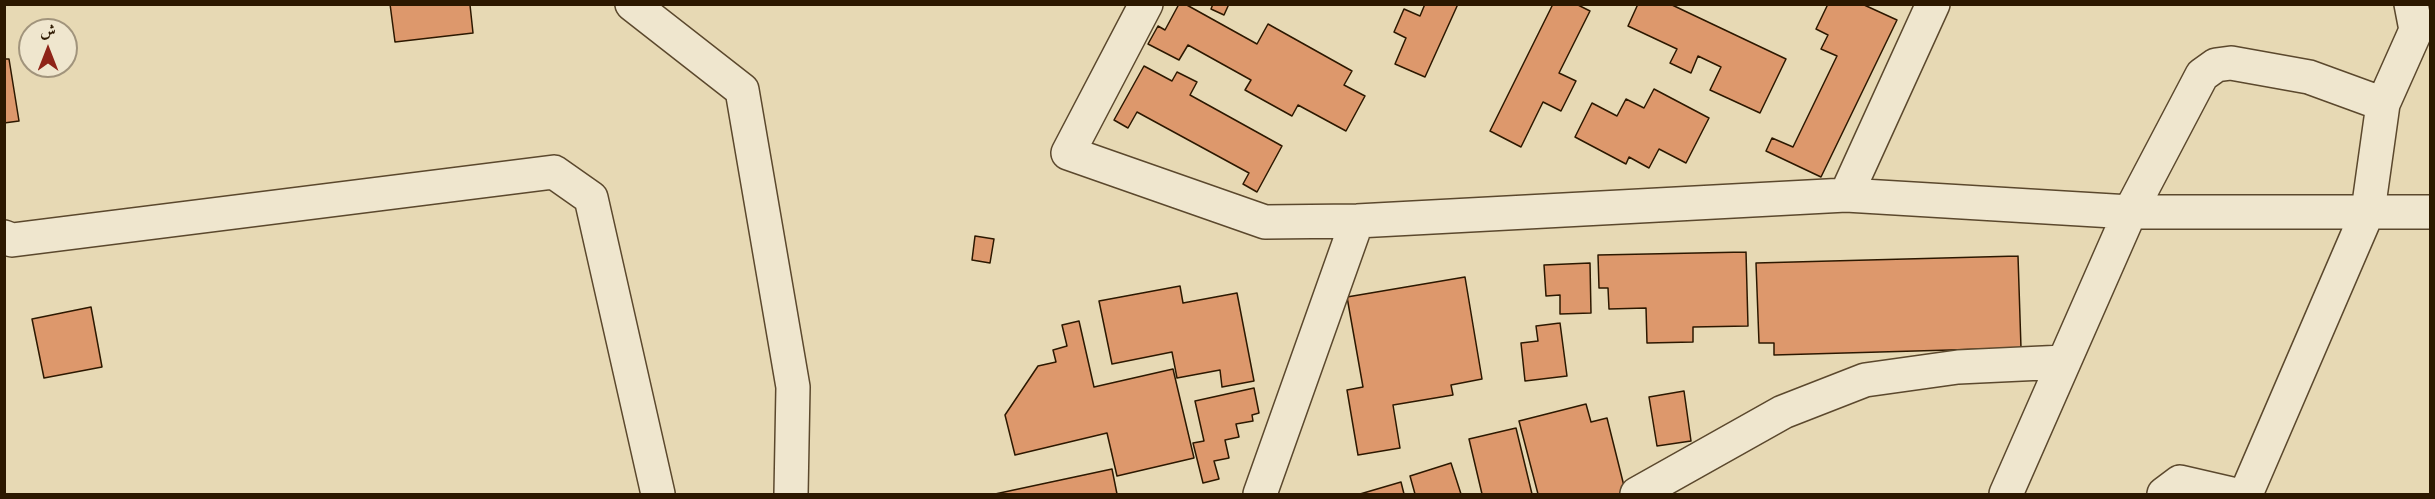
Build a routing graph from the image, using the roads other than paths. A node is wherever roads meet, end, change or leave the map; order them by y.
1 (632, 4) edge
2 (1146, 4) edge
3 (1933, 4) edge
4 (2411, 4) edge
5 (2383, 104) junction
6 (1846, 195) junction
7 (2368, 211) junction
8 (2130, 212) junction
9 (2430, 212) edge
10 (1357, 221) junction
11 (4, 237) edge
12 (2064, 362) junction
13 (658, 495) edge
14 (791, 495) edge
15 (1260, 495) edge
16 (1637, 495) edge
17 (2006, 495) edge
18 (2164, 495) edge
19 (2232, 495) edge
20 (2246, 495) edge

1 - 14 street
2 - 10 street
3 - 6 street
4 - 5 street
5 - 7 street
5 - 8 street
6 - 8 street
6 - 10 street
7 - 8 street
7 - 9 street
7 - 20 street
8 - 12 street
10 - 15 street
11 - 13 street
12 - 16 street
12 - 17 street
18 - 19 street

